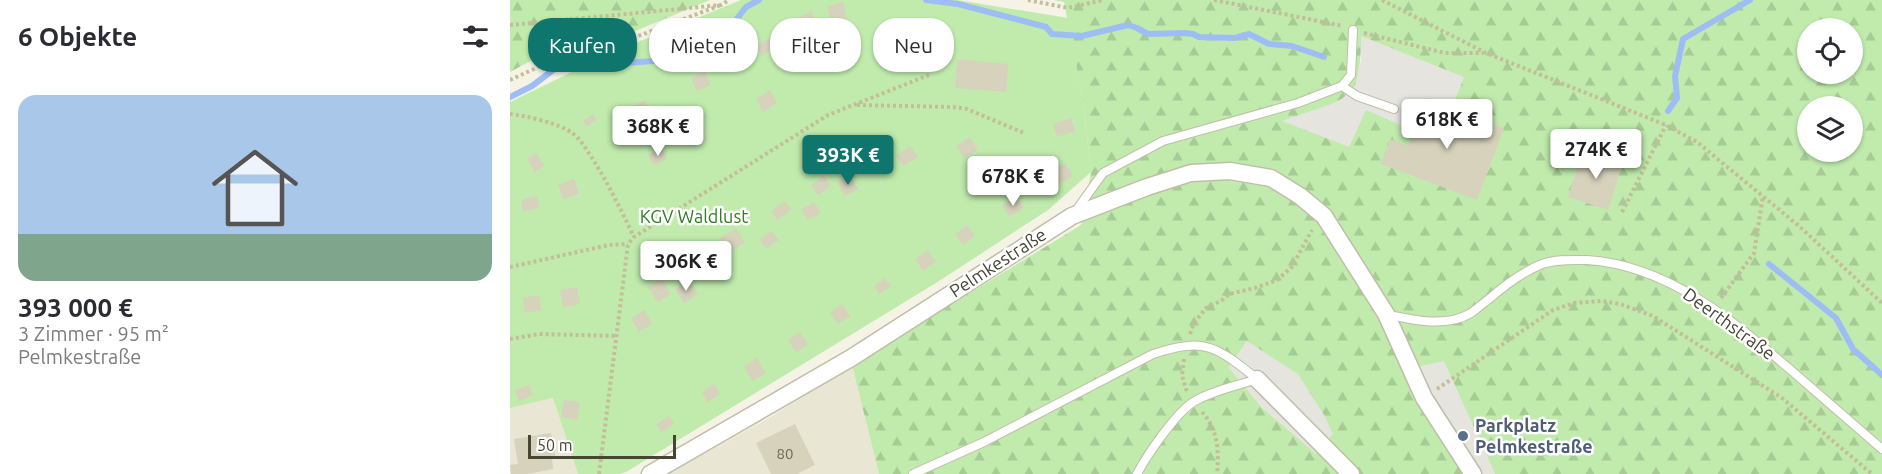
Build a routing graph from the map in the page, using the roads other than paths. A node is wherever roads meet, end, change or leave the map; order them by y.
1 (1353, 30) road end
2 (1342, 87) junction
3 (1394, 109) dead end
4 (1072, 216) junction
5 (1386, 314) junction
6 (1257, 380) junction
7 (1882, 448) edge
8 (650, 474) edge
9 (913, 474) edge
10 (1137, 474) edge
11 (1351, 474) edge
12 (1473, 474) edge

1 - 2 lane
2 - 3 lane
2 - 4 lane
4 - 5 street, Pelmkestraße
4 - 8 street, Pelmkestraße
5 - 7 lane, Deerthstraße
5 - 12 street, Pelmkestraße
6 - 9 lane
6 - 10 lane
6 - 11 street

